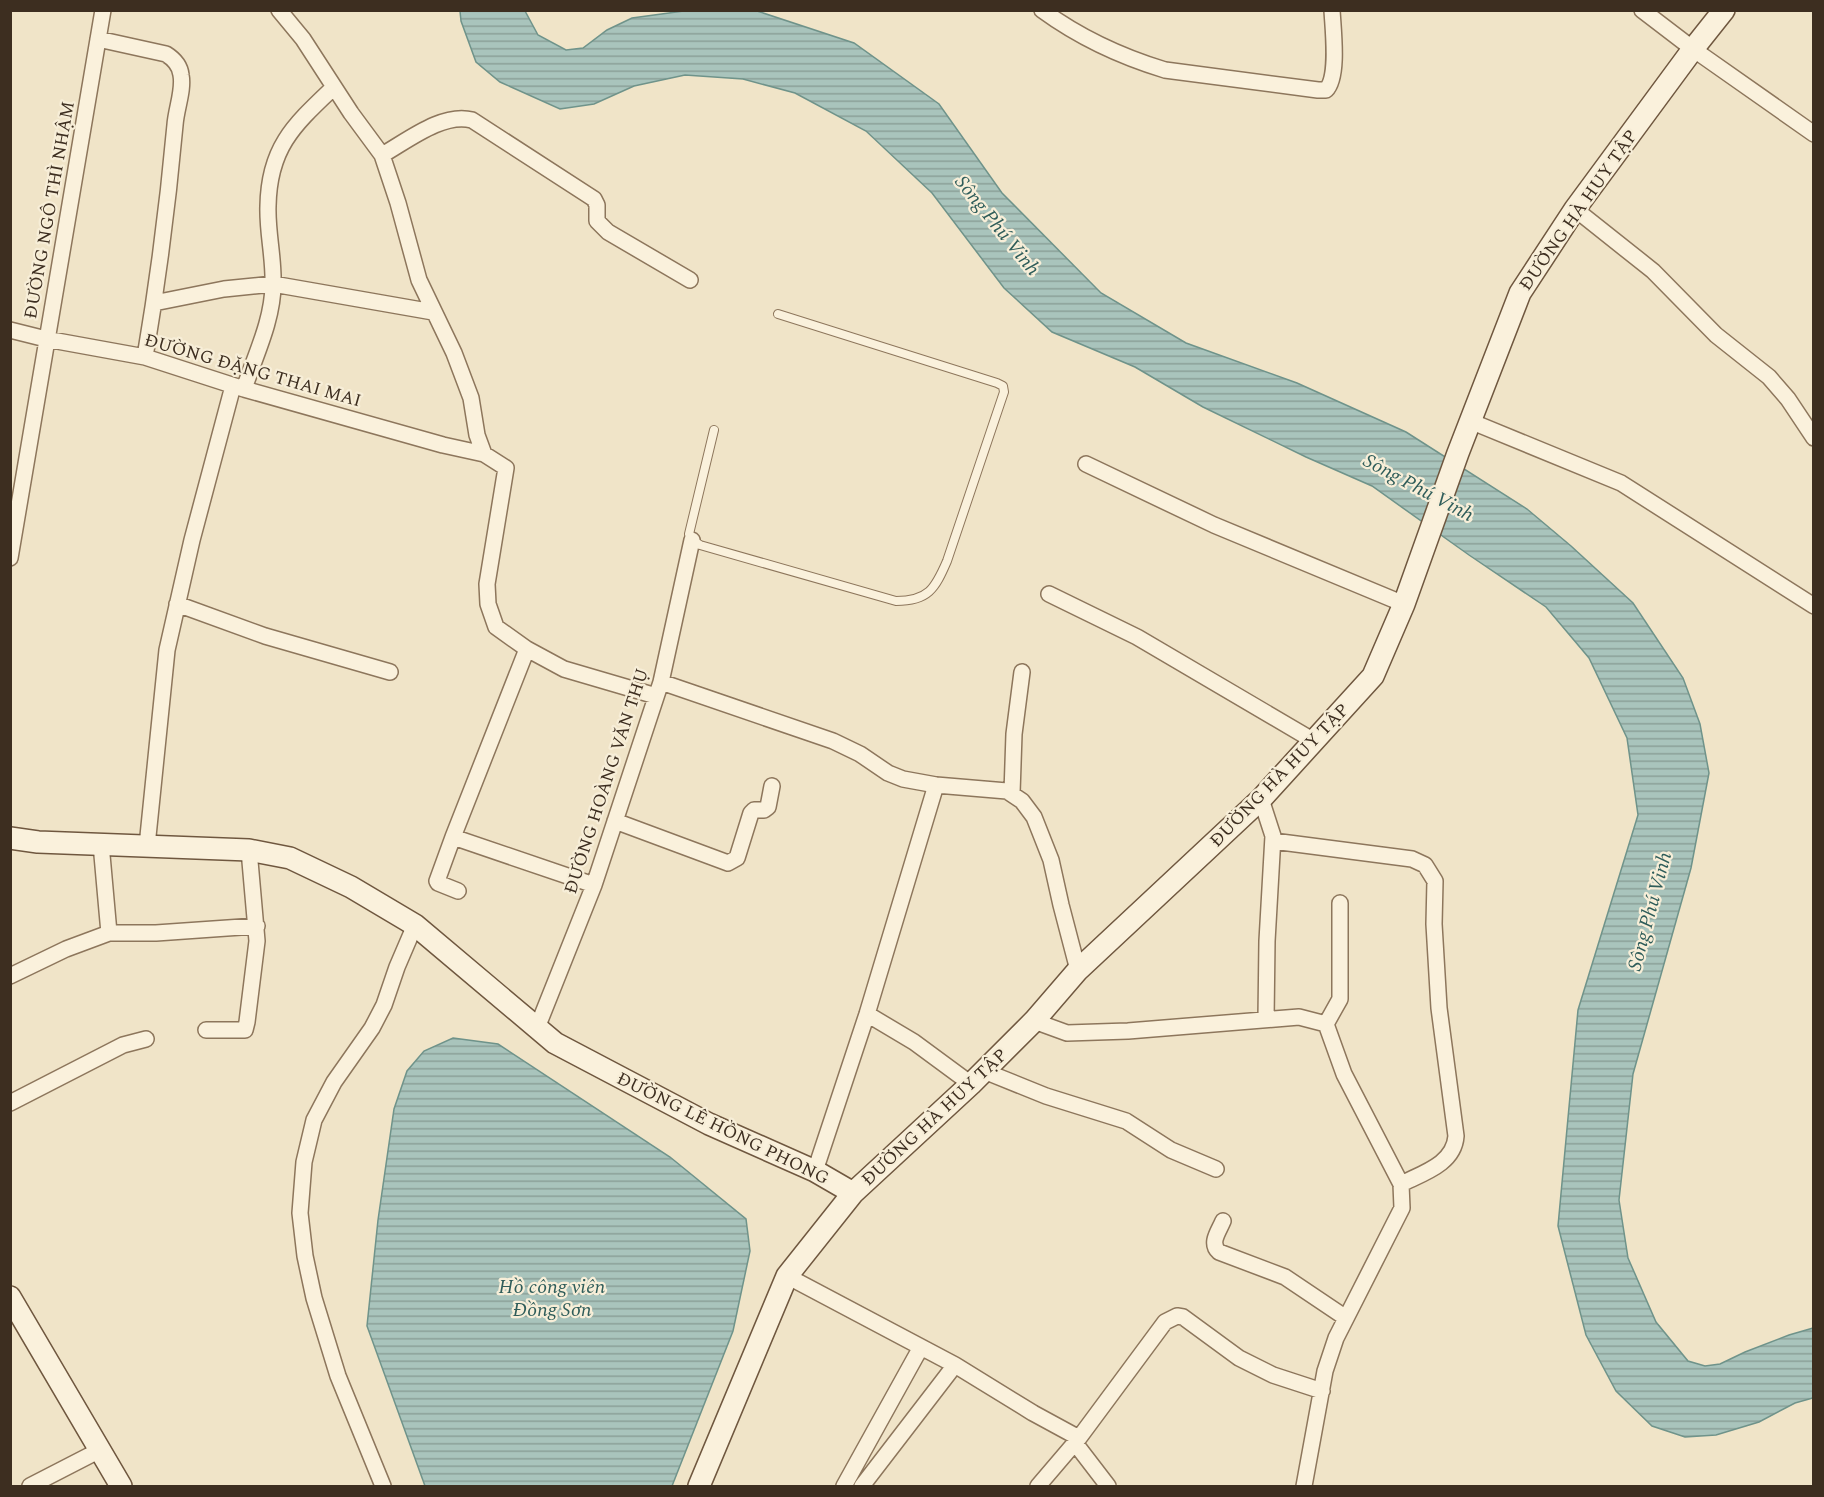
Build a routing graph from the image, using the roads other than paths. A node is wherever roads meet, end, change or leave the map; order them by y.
1 (103, 10) edge
2 (279, 10) edge
3 (1042, 10) edge
4 (1332, 10) edge
5 (1642, 10) edge
6 (1724, 10) edge
7 (98, 39) junction
8 (1693, 50) junction
9 (334, 87) junction
10 (1814, 134) edge
11 (382, 155) junction
12 (1575, 209) junction
13 (690, 280) dead end
14 (273, 284) junction
15 (154, 303) junction
16 (433, 312) junction
17 (778, 314) dead end
18 (10, 330) edge
19 (46, 339) junction
20 (145, 357) junction
21 (238, 388) junction
22 (1470, 421) junction
23 (714, 430) dead end
24 (1814, 438) edge
25 (484, 454) junction
26 (1086, 464) dead end
27 (692, 540) junction
28 (10, 558) edge
29 (1049, 594) dead end
30 (177, 604) junction
31 (1404, 604) junction
32 (1814, 606) edge
33 (527, 650) junction
34 (390, 672) dead end
35 (1022, 672) dead end
36 (661, 682) junction
37 (656, 696) junction
38 (1314, 741) junction
39 (936, 785) junction
40 (772, 786) dead end
41 (1012, 793) junction
42 (1261, 799) junction
43 (615, 821) junction
44 (453, 837) junction
45 (10, 838) edge
46 (1273, 841) junction
47 (101, 844) junction
48 (147, 846) junction
49 (249, 850) junction
50 (594, 885) junction
51 (458, 891) dead end
52 (1340, 903) dead end
53 (415, 925) junction
54 (257, 926) junction
55 (109, 933) junction
56 (1078, 970) junction
57 (10, 976) edge
58 (867, 1014) junction
59 (1266, 1019) junction
60 (1034, 1021) junction
61 (1326, 1024) junction
62 (537, 1029) junction
63 (206, 1030) dead end
64 (146, 1039) dead end
65 (978, 1077) junction
66 (10, 1103) edge
67 (1216, 1169) dead end
68 (815, 1171) junction
69 (1401, 1184) junction
70 (853, 1193) junction
71 (1223, 1221) dead end
72 (787, 1276) junction
73 (10, 1298) edge
74 (1346, 1318) junction
75 (921, 1347) junction
76 (956, 1365) junction
77 (1322, 1391) junction
78 (1077, 1440) junction
79 (100, 1450) junction
80 (30, 1486) edge
81 (121, 1486) edge
82 (383, 1486) edge
83 (699, 1486) edge
84 (844, 1486) edge
85 (862, 1486) edge
86 (1038, 1486) edge
87 (1107, 1486) edge
88 (1304, 1486) edge

1 - 7 street, ĐƯỜNG NGÔ THÌ NHẬM
2 - 9 street
3 - 4 street
5 - 8 street
6 - 8 main road, ĐƯỜNG HÀ HUY TẬP
7 - 15 street
7 - 19 street, ĐƯỜNG NGÔ THÌ NHẬM
8 - 10 street
8 - 12 main road, ĐƯỜNG HÀ HUY TẬP
9 - 11 street
9 - 14 street
11 - 13 street
11 - 16 street
12 - 22 main road, ĐƯỜNG HÀ HUY TẬP
12 - 24 street
14 - 15 street
14 - 16 street
14 - 21 street
15 - 20 street
16 - 25 street
17 - 27 lane
18 - 19 street, ĐƯỜNG ĐẶNG THAI MAI
19 - 20 street, ĐƯỜNG ĐẶNG THAI MAI
19 - 28 street, ĐƯỜNG NGÔ THÌ NHẬM
20 - 21 street, ĐƯỜNG ĐẶNG THAI MAI
21 - 25 street, ĐƯỜNG ĐẶNG THAI MAI
21 - 30 street
22 - 31 main road, ĐƯỜNG HÀ HUY TẬP
22 - 32 street
23 - 27 lane
25 - 33 street
26 - 31 street
27 - 36 street, ĐƯỜNG HOÀNG VĂN THỤ
29 - 38 street
30 - 34 street
30 - 48 street
31 - 38 main road, ĐƯỜNG HÀ HUY TẬP
33 - 37 street
33 - 44 street
35 - 41 street
36 - 37 street, ĐƯỜNG HOÀNG VĂN THỤ
36 - 39 street
37 - 43 street, ĐƯỜNG HOÀNG VĂN THỤ
38 - 42 main road, ĐƯỜNG HÀ HUY TẬP
39 - 41 street
39 - 58 street
40 - 43 street
41 - 56 street
42 - 46 street
42 - 56 main road, ĐƯỜNG HÀ HUY TẬP
43 - 50 street, ĐƯỜNG HOÀNG VĂN THỤ
44 - 50 street
44 - 51 street
45 - 47 main road, ĐƯỜNG LÊ HỒNG PHONG
46 - 59 street
46 - 69 street
47 - 48 main road, ĐƯỜNG LÊ HỒNG PHONG
47 - 55 street
48 - 49 main road, ĐƯỜNG LÊ HỒNG PHONG
49 - 53 main road, ĐƯỜNG LÊ HỒNG PHONG
49 - 54 street
50 - 62 street, ĐƯỜNG HOÀNG VĂN THỤ
52 - 61 street
53 - 62 main road, ĐƯỜNG LÊ HỒNG PHONG
53 - 82 street
54 - 55 street
54 - 63 street
55 - 57 street
56 - 60 main road, ĐƯỜNG HÀ HUY TẬP
58 - 65 street
58 - 68 street
59 - 60 street
59 - 61 street
60 - 65 main road, ĐƯỜNG HÀ HUY TẬP
61 - 69 street
62 - 68 main road, ĐƯỜNG LÊ HỒNG PHONG
64 - 66 street
65 - 67 street
65 - 70 main road, ĐƯỜNG HÀ HUY TẬP
68 - 70 main road, ĐƯỜNG LÊ HỒNG PHONG
69 - 74 street
70 - 72 main road, ĐƯỜNG HÀ HUY TẬP
71 - 74 street
72 - 75 street
72 - 83 main road, ĐƯỜNG HÀ HUY TẬP
73 - 79 main road
74 - 77 street
75 - 76 street
75 - 84 street
76 - 78 street
76 - 85 street
77 - 78 street
77 - 88 street
78 - 86 street
78 - 87 street
79 - 80 street
79 - 81 main road

